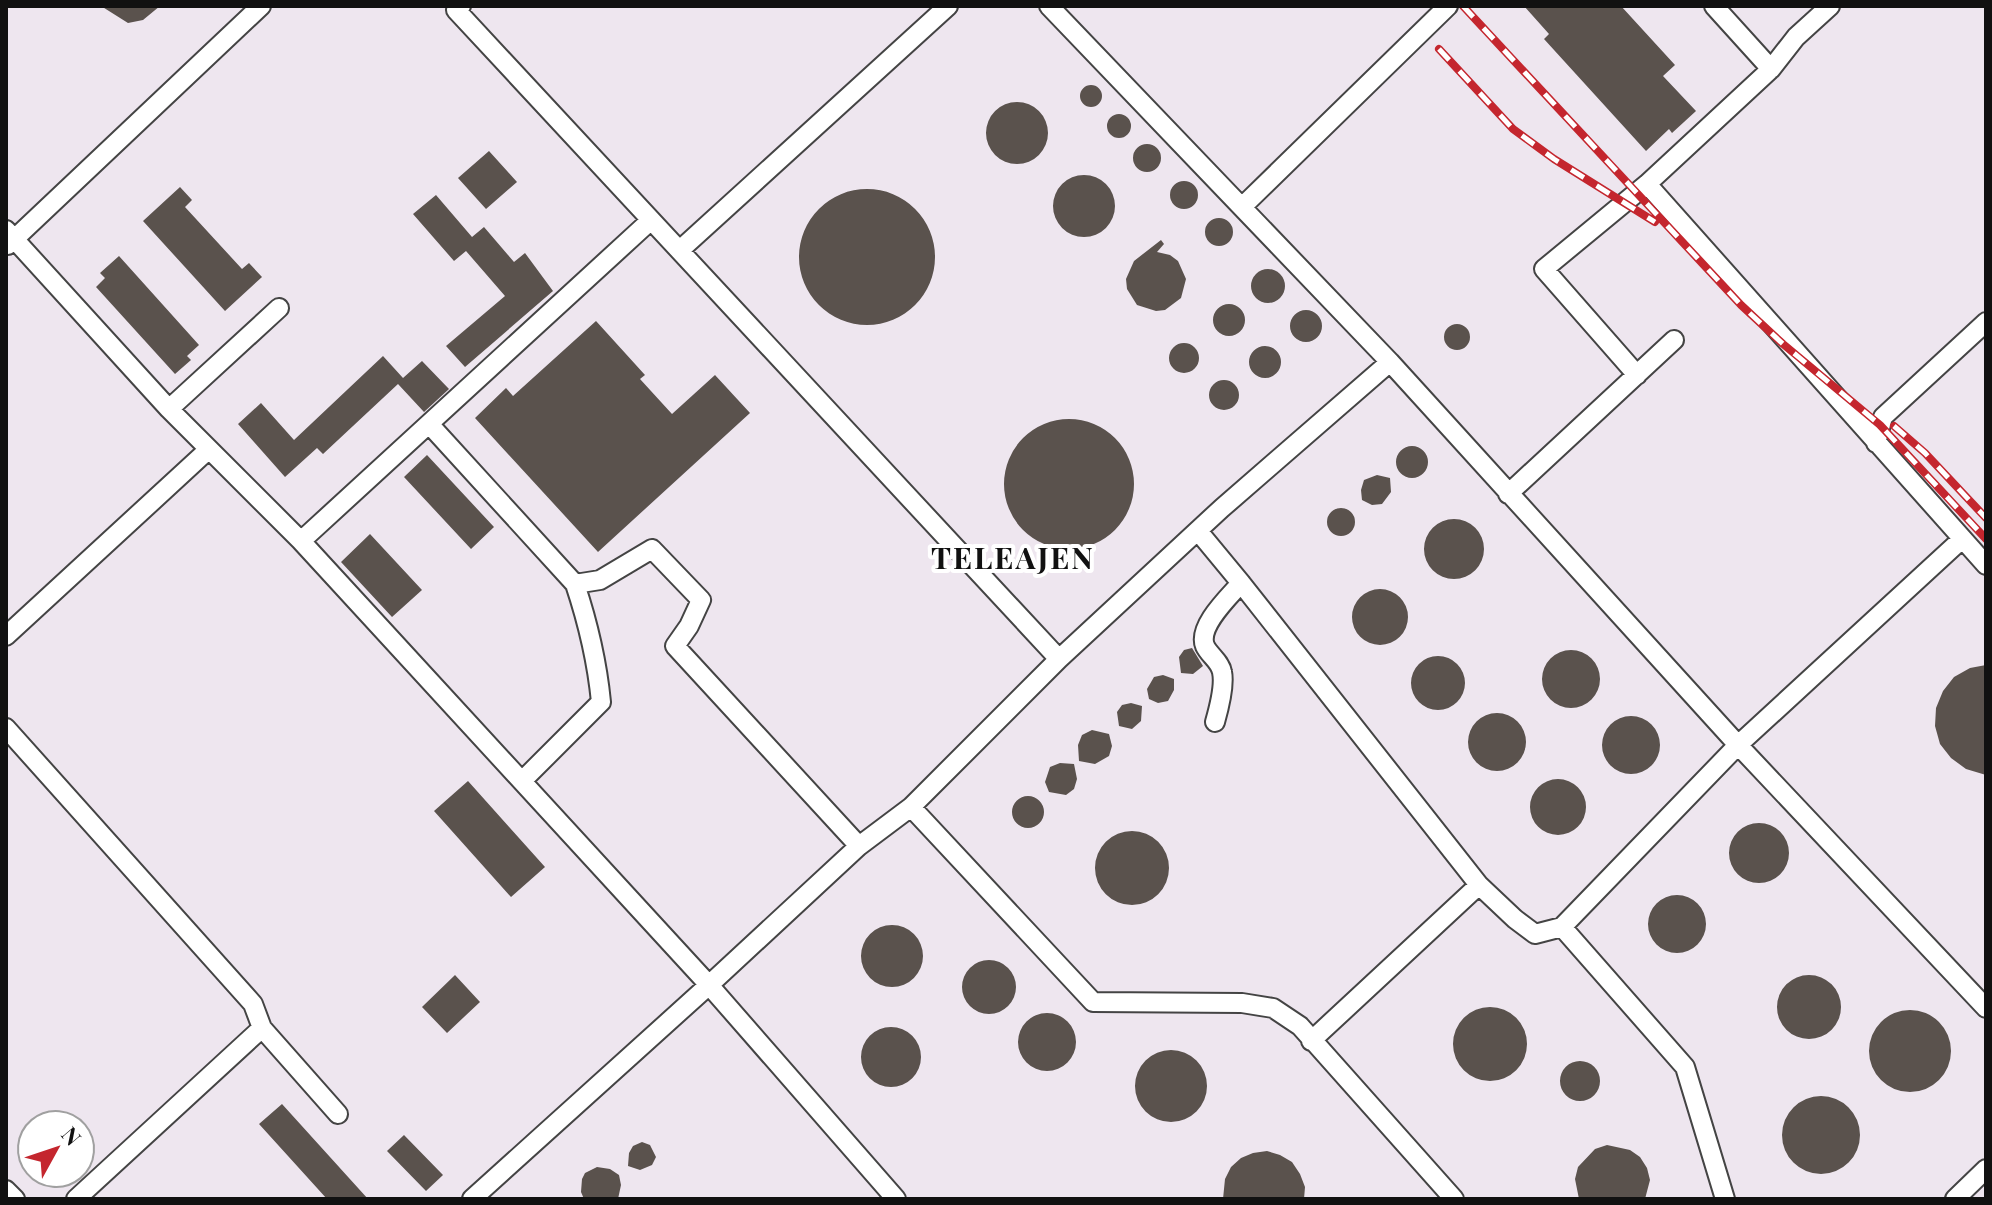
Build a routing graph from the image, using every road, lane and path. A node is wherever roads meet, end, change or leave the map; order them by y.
1 (231, 6) edge
2 (261, 6) edge
3 (461, 6) edge
4 (948, 6) edge
5 (1049, 6) edge
6 (1448, 6) edge
7 (1714, 6) edge
8 (1830, 6) edge
9 (245, 21) junction
10 (1771, 69) junction
11 (1647, 184) junction
12 (1243, 206) junction
13 (651, 220) junction
14 (9, 239) edge
15 (680, 250) junction
16 (279, 308) dead end
17 (1986, 322) edge
18 (1674, 340) dead end
19 (1390, 362) junction
20 (1637, 375) junction
21 (169, 409) junction
22 (430, 425) junction
23 (1876, 443) junction
24 (208, 450) junction
25 (1508, 494) junction
26 (1198, 531) junction
27 (1962, 539) junction
28 (301, 541) junction
29 (1986, 565) edge
30 (1241, 583) junction
31 (575, 584) junction
32 (6, 636) edge
33 (1059, 659) junction
34 (1215, 722) dead end
35 (6, 728) edge
36 (1738, 745) junction
37 (522, 781) junction
38 (911, 807) junction
39 (859, 846) junction
40 (1479, 885) junction
41 (1562, 927) junction
42 (709, 985) junction
43 (1986, 1008) edge
44 (262, 1028) junction
45 (1311, 1041) junction
46 (338, 1114) dead end
47 (1986, 1169) edge
48 (6, 1190) edge
49 (15, 1199) edge
50 (76, 1199) edge
51 (472, 1199) edge
52 (896, 1199) edge
53 (1454, 1199) edge
54 (1725, 1199) edge
55 (1955, 1199) edge

1 - 9 lane
2 - 9 lane
3 - 13 lane
4 - 15 lane
5 - 12 lane
6 - 12 lane
7 - 10 lane
8 - 10 lane
9 - 14 lane
10 - 11 lane
11 - 20 lane
11 - 23 lane
12 - 19 lane
13 - 15 lane
13 - 22 lane
14 - 21 lane
15 - 33 lane
16 - 21 lane
17 - 23 lane
18 - 20 lane
19 - 25 lane
19 - 26 lane
20 - 25 lane
21 - 24 lane
22 - 28 lane
22 - 31 lane
23 - 27 lane
24 - 28 lane
24 - 32 lane
25 - 36 lane
26 - 30 lane
26 - 33 lane
27 - 29 lane
27 - 36 lane
28 - 37 lane
30 - 34 lane
30 - 40 lane
31 - 37 lane
31 - 39 lane
33 - 38 lane
35 - 44 lane
36 - 41 lane
36 - 43 lane
37 - 42 lane
38 - 39 lane
38 - 45 lane
39 - 42 lane
40 - 41 lane
40 - 45 lane
41 - 54 lane
42 - 51 lane
42 - 52 lane
44 - 46 lane
44 - 50 lane
45 - 53 lane
47 - 55 lane
48 - 49 lane

